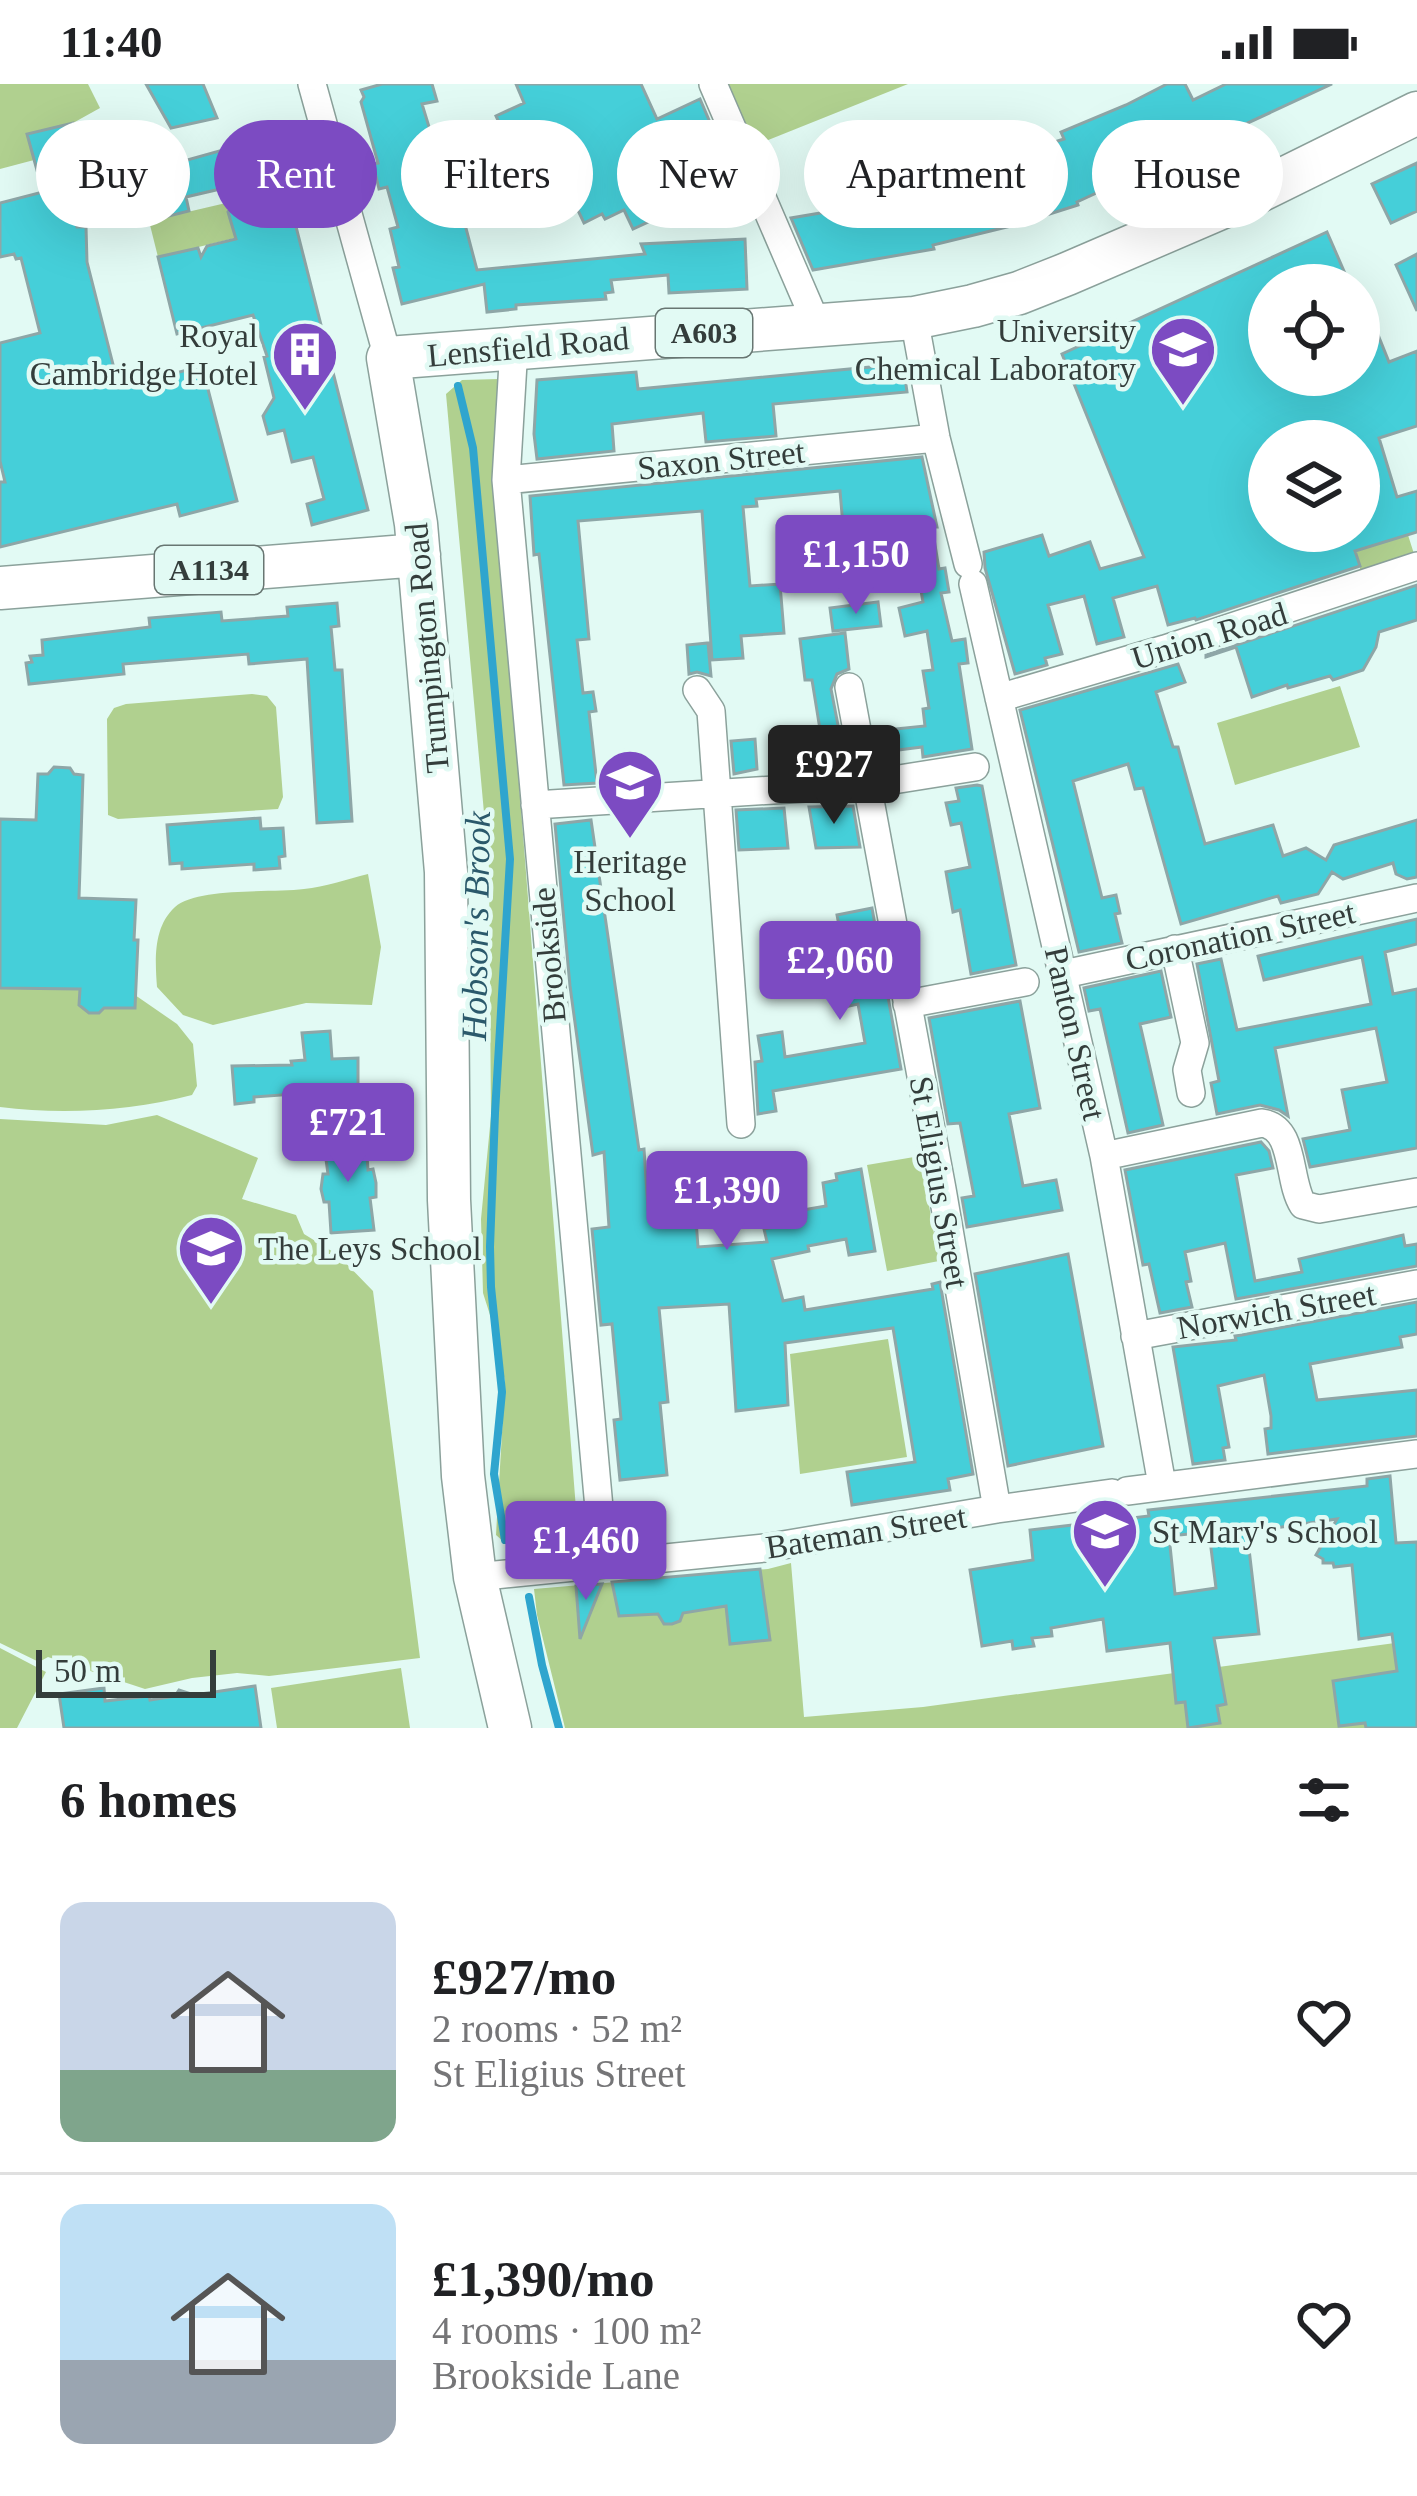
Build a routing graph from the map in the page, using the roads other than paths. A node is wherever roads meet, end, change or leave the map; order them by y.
1 (312, 84) edge
2 (712, 84) edge
3 (1417, 113) edge
4 (914, 318) junction
5 (817, 325) junction
6 (514, 346) junction
7 (388, 358) junction
8 (936, 438) junction
9 (506, 480) junction
10 (418, 555) junction
11 (1417, 566) edge
12 (0, 588) edge
13 (849, 687) dead end
14 (697, 689) dead end
15 (999, 698) junction
16 (975, 766) dead end
17 (868, 784) junction
18 (717, 792) junction
19 (535, 805) junction
20 (1417, 898) edge
21 (1175, 949) junction
22 (1064, 974) junction
23 (1025, 982) dead end
24 (907, 1004) junction
25 (1191, 1093) dead end
26 (741, 1124) dead end
27 (1104, 1156) junction
28 (1417, 1192) edge
29 (1417, 1284) edge
30 (1135, 1336) junction
31 (1417, 1454) edge
32 (1162, 1486) junction
33 (997, 1509) junction
34 (604, 1563) junction
35 (475, 1576) junction
36 (510, 1728) edge

1 - 7 street
2 - 5 street
3 - 4 main road, Lensfield Road / A603
4 - 5 main road, Lensfield Road / A603
4 - 8 street, Panton Street
5 - 6 main road, Lensfield Road / A603
6 - 7 main road, Lensfield Road / A603
6 - 9 street, Brookside
7 - 10 main road, Trumpington Road
8 - 9 street, Saxon Street
8 - 15 street, Panton Street
9 - 19 street, Brookside
10 - 12 main road, A1134
10 - 35 main road, Trumpington Road
11 - 15 street, Union Road
13 - 17 street, St Eligius Street
14 - 18 street
15 - 22 street, Panton Street
16 - 17 street
17 - 18 street
17 - 24 street, St Eligius Street
18 - 19 street
18 - 26 street
19 - 34 street, Brookside
20 - 21 street, Coronation Street
21 - 22 street, Coronation Street
21 - 25 street
22 - 27 street, Panton Street
23 - 24 street
24 - 33 street, St Eligius Street
27 - 28 street
27 - 30 street, Panton Street
29 - 30 street, Norwich Street
30 - 32 street, Panton Street
31 - 32 street, Bateman Street
32 - 33 street, Bateman Street
33 - 34 street, Bateman Street
34 - 35 street, Bateman Street
35 - 36 main road, Trumpington Road

